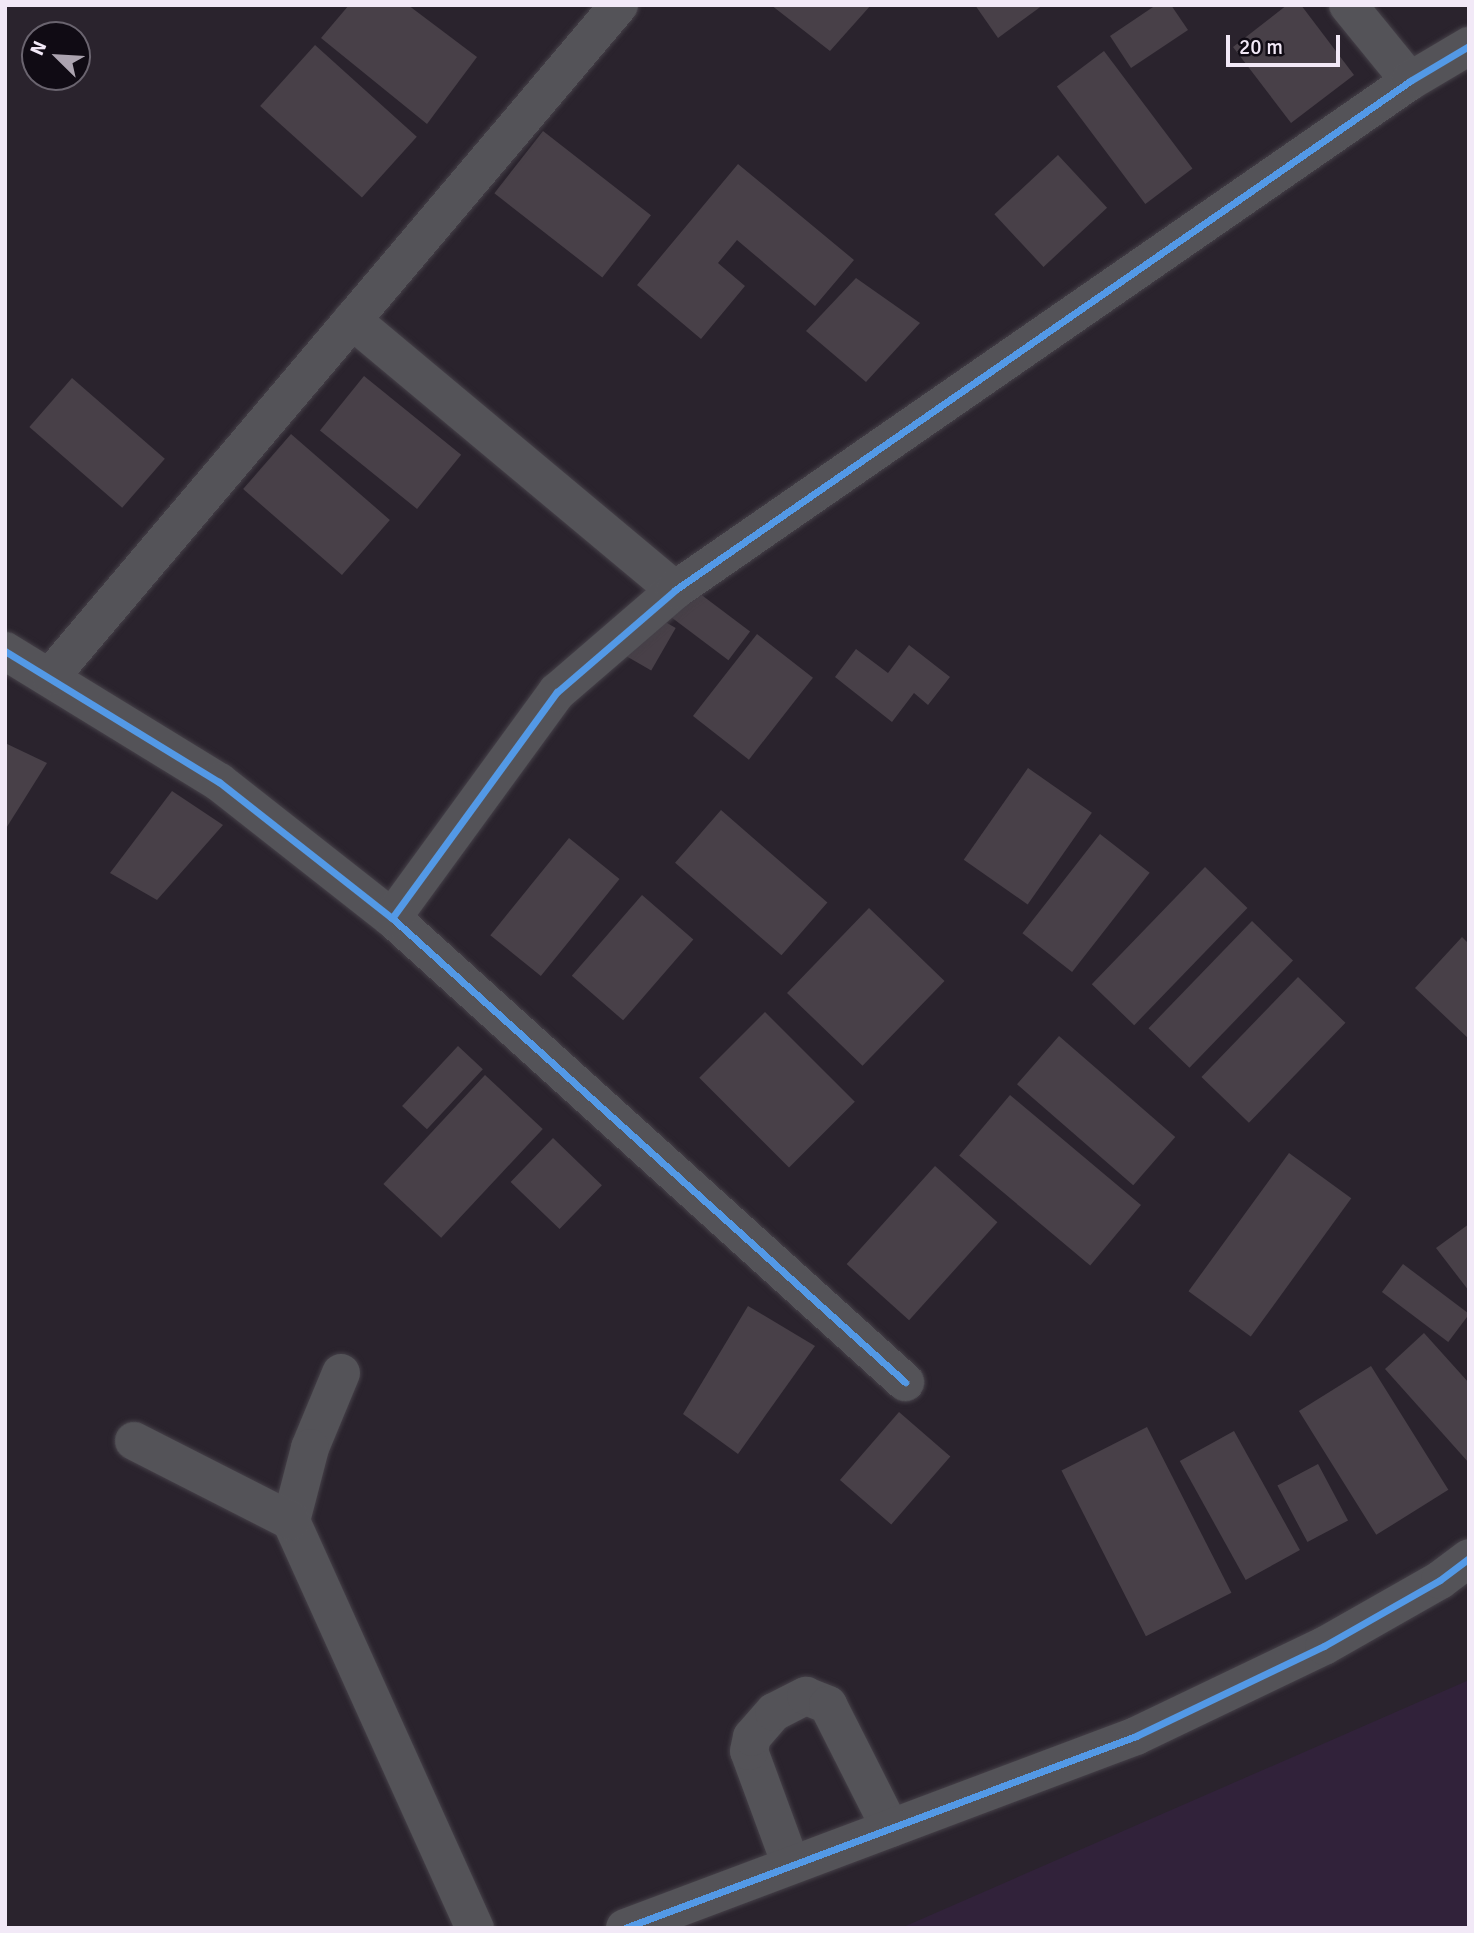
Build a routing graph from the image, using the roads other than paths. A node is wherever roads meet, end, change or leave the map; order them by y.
1 (619, 5) edge
2 (1348, 5) edge
3 (1469, 46) edge
4 (1409, 80) junction
5 (352, 320) junction
6 (675, 590) junction
7 (5, 652) edge
8 (51, 676) junction
9 (391, 918) junction
10 (341, 1373) dead end
11 (905, 1382) dead end
12 (134, 1441) dead end
13 (291, 1521) junction
14 (1469, 1558) edge
15 (890, 1828) junction
16 (791, 1865) junction
17 (475, 1928) edge
18 (625, 1928) edge

1 - 5 street
2 - 4 street
3 - 4 street
4 - 6 street
5 - 6 street
5 - 8 street
6 - 9 street
7 - 8 street
8 - 9 street
9 - 11 street
10 - 13 street
12 - 13 street
13 - 17 street
14 - 15 street
15 - 16 street
15 - 16 street
16 - 18 street

